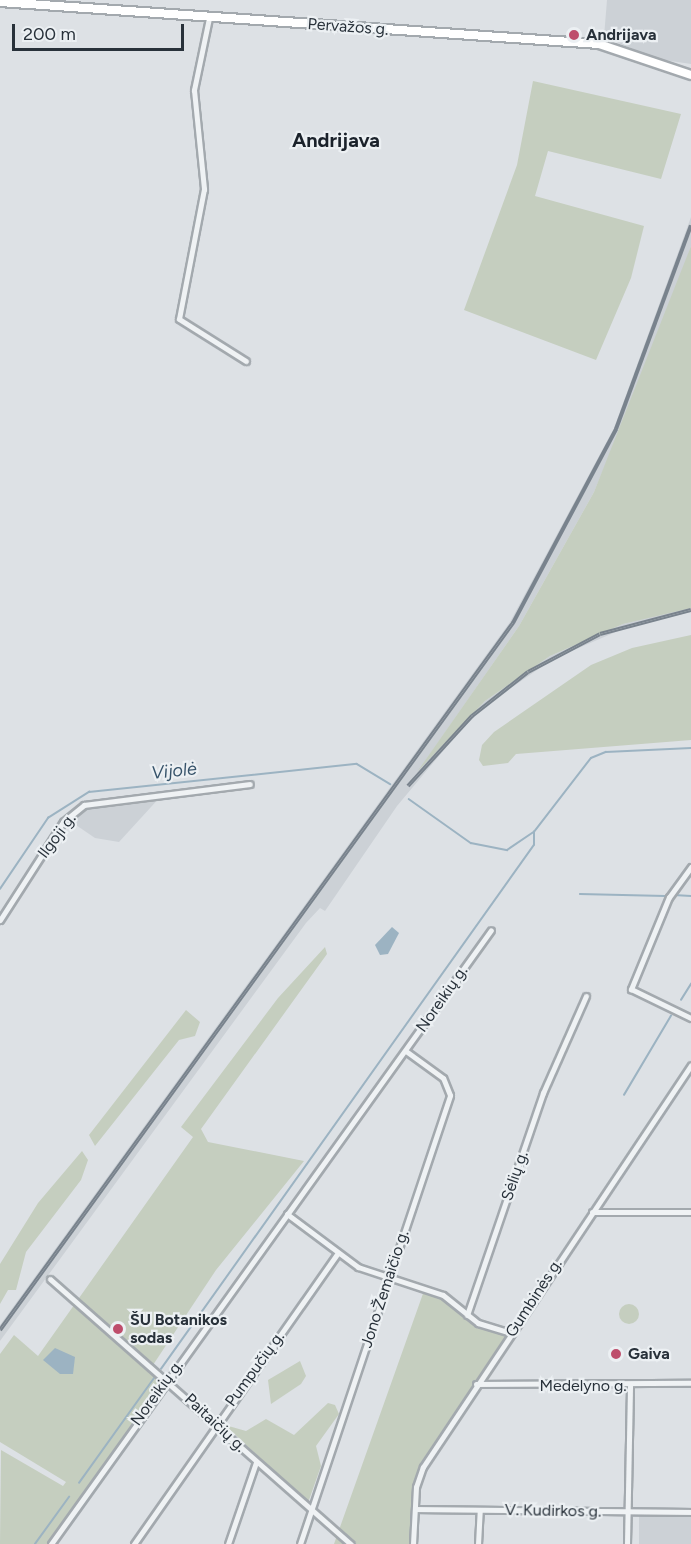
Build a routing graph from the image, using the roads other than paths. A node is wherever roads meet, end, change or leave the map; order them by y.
1 (0, 2) edge
2 (209, 18) junction
3 (691, 75) edge
4 (246, 361) dead end
5 (250, 784) dead end
6 (691, 867) edge
7 (0, 920) edge
8 (491, 930) dead end
9 (586, 996) dead end
10 (691, 1018) edge
11 (406, 1051) junction
12 (691, 1065) edge
13 (592, 1212) junction
14 (691, 1212) edge
15 (287, 1214) junction
16 (338, 1253) junction
17 (389, 1275) junction
18 (50, 1279) dead end
19 (467, 1315) junction
20 (511, 1333) junction
21 (167, 1379) junction
22 (691, 1383) edge
23 (476, 1384) junction
24 (630, 1386) junction
25 (216, 1423) junction
26 (256, 1462) junction
27 (415, 1509) junction
28 (311, 1510) junction
29 (480, 1510) junction
30 (628, 1511) junction
31 (691, 1512) edge
32 (51, 1544) edge
33 (134, 1544) edge
34 (228, 1544) edge
35 (300, 1544) edge
36 (351, 1544) edge
37 (412, 1544) edge
38 (478, 1544) edge
39 (627, 1544) edge

1 - 2 main road, Pervažos g.
2 - 3 main road, Pervažos g.
2 - 4 street
5 - 7 street, Ilgoji g.
6 - 10 street
8 - 11 street, Noreikių g.
9 - 19 street, Sėlių g.
11 - 15 street, Noreikių g.
11 - 17 street, Jono Žemaičio g.
12 - 13 street, Gumbinės g.
13 - 14 street
13 - 20 street, Gumbinės g.
15 - 16 street
15 - 21 street, Noreikių g.
16 - 17 street
16 - 25 street, Pumpučių g.
17 - 19 street
17 - 28 street, Jono Žemaičio g.
18 - 21 street, Paitaičių g.
19 - 20 street
20 - 23 street, Gumbinės g.
21 - 25 street, Paitaičių g.
21 - 32 street, Noreikių g.
22 - 24 street, Medelyno g.
23 - 24 street, Medelyno g.
23 - 27 street, Gumbinės g.
24 - 30 street
25 - 26 street, Paitaičių g.
25 - 33 street, Pumpučių g.
26 - 28 street, Paitaičių g.
26 - 34 street
27 - 29 street, V. Kudirkos g.
27 - 37 street, Gumbinės g.
28 - 35 street, Jono Žemaičio g.
28 - 36 street, Paitaičių g.
29 - 30 street, V. Kudirkos g.
29 - 38 street
30 - 31 street, V. Kudirkos g.
30 - 39 street

